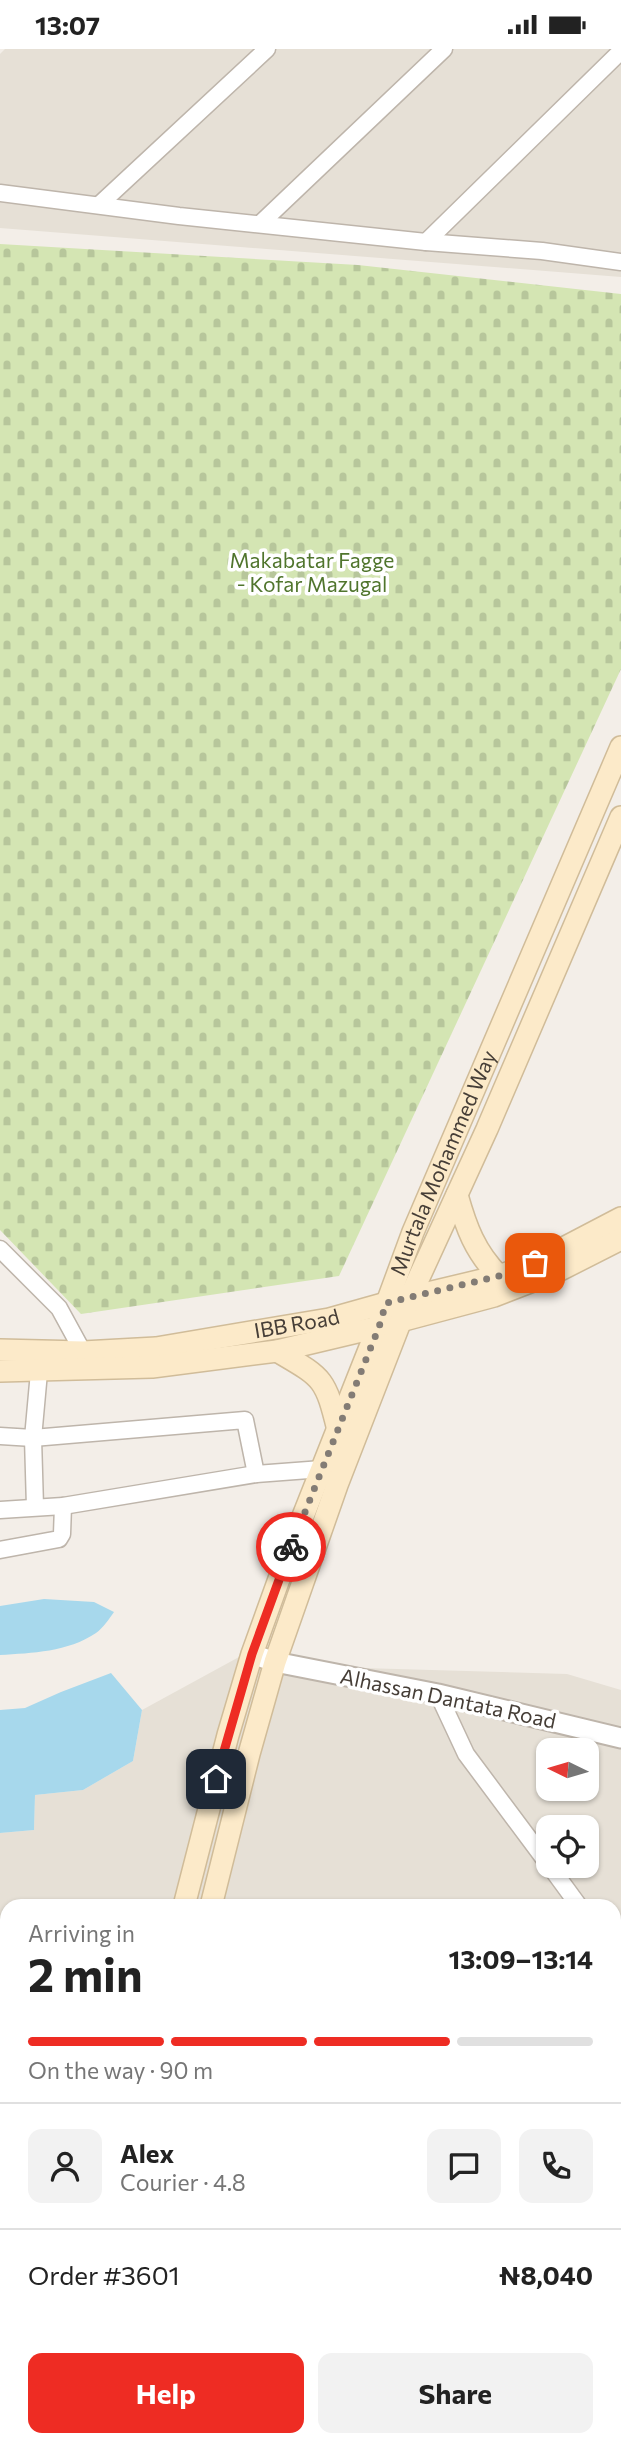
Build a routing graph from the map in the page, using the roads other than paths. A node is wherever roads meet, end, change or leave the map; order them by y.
1 (267, 49) edge
2 (443, 49) edge
3 (599, 49) edge
4 (620, 54) edge
5 (0, 193) edge
6 (99, 205) junction
7 (261, 223) junction
8 (426, 242) junction
9 (621, 263) edge
10 (621, 747) edge
11 (621, 817) edge
12 (457, 1195) junction
13 (621, 1218) edge
14 (621, 1239) edge
15 (0, 1249) edge
16 (499, 1276) junction
17 (410, 1297) junction
18 (386, 1303) junction
19 (401, 1321) junction
20 (379, 1327) junction
21 (0, 1350) edge
22 (277, 1351) junction
23 (83, 1352) junction
24 (0, 1371) edge
25 (39, 1371) junction
26 (338, 1430) junction
27 (0, 1436) edge
28 (33, 1438) junction
29 (322, 1469) junction
30 (256, 1474) junction
31 (63, 1506) junction
32 (35, 1507) junction
33 (0, 1510) edge
34 (0, 1550) edge
35 (252, 1654) junction
36 (275, 1662) junction
37 (438, 1695) junction
38 (621, 1738) edge
39 (536, 1849) edge
40 (558, 1878) edge
41 (186, 1899) edge
42 (213, 1899) edge
43 (574, 1899) edge

1 - 6 street
2 - 7 street
3 - 4 street
4 - 8 street
5 - 6 street
6 - 7 street
7 - 8 street
8 - 9 street
10 - 18 main road, Murtala Mohammed Way
11 - 12 main road, Murtala Mohammed Way
12 - 16 main road
12 - 17 main road, Murtala Mohammed Way
13 - 16 main road, IBB Road
14 - 19 main road, IBB Road
15 - 23 street
16 - 17 main road, IBB Road
17 - 18 main road, IBB Road
17 - 19 main road, Murtala Mohammed Way
18 - 20 main road, Murtala Mohammed Way
18 - 23 main road, IBB Road
19 - 20 main road, IBB Road
19 - 36 main road, Murtala Mohammed Way
20 - 22 main road, IBB Road
20 - 26 main road, Murtala Mohammed Way
21 - 23 main road, IBB Road
22 - 25 main road, IBB Road
22 - 26 main road
24 - 25 main road, IBB Road
25 - 28 street
26 - 29 main road, Murtala Mohammed Way
27 - 28 street
28 - 30 street
28 - 32 street
29 - 30 street
29 - 35 main road, Murtala Mohammed Way
30 - 31 street
31 - 32 street
31 - 34 street
32 - 33 street
35 - 36 street, Alhassan Dantata Road
35 - 41 main road, Murtala Mohammed Way
36 - 37 street, Alhassan Dantata Road
36 - 42 main road, Murtala Mohammed Way
37 - 38 street, Alhassan Dantata Road
37 - 39 street
40 - 43 street

